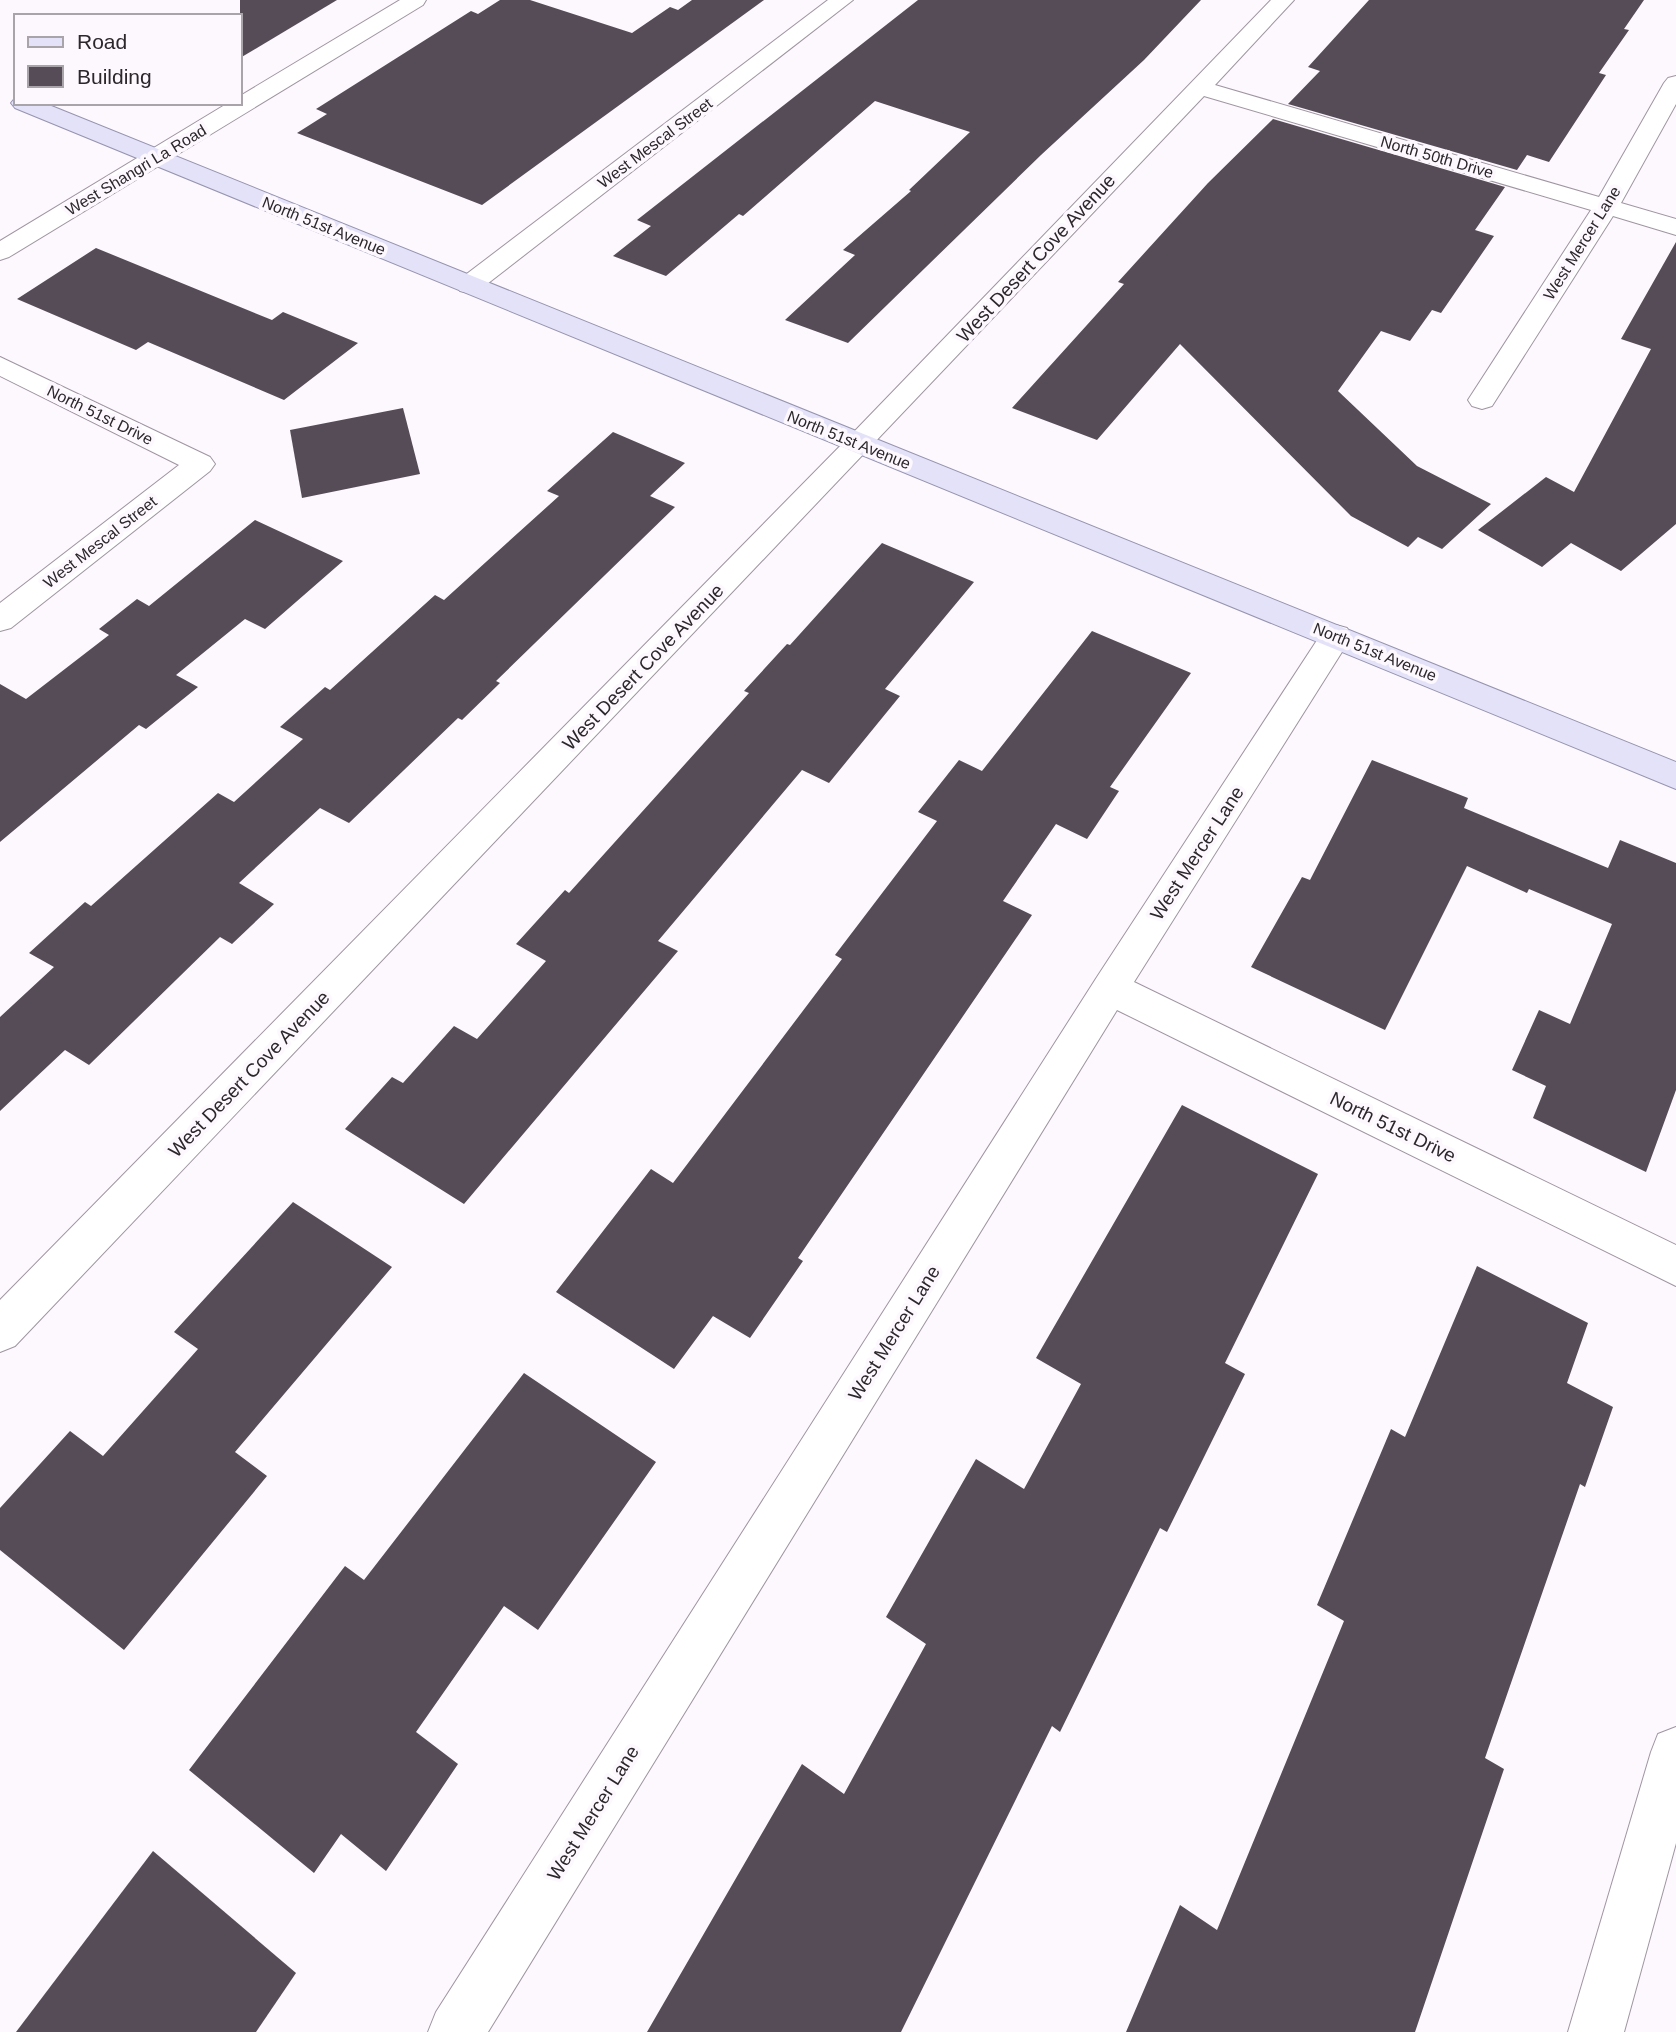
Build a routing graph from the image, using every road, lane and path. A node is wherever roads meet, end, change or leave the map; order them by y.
1 (415, 0) edge
2 (842, 0) edge
3 (1283, 0) edge
4 (1676, 83) edge
5 (1198, 87) junction
6 (28, 105) edge
7 (156, 159) junction
8 (1606, 207) junction
9 (1676, 227) edge
10 (0, 252) edge
11 (469, 285) junction
12 (0, 366) edge
13 (1482, 400) dead end
14 (859, 444) junction
15 (200, 464) joint
16 (0, 620) edge
17 (1336, 636) junction
18 (1676, 775) edge
19 (1110, 988) junction
20 (1676, 1266) edge
21 (0, 1331) edge
22 (1676, 1752) edge
23 (456, 2032) edge
24 (1596, 2032) edge

1 - 7 street, West Shangri La Road
2 - 11 street, West Mescal Street
3 - 5 street, West Desert Cove Avenue
4 - 8 street, West Mercer Lane
5 - 8 street, North 50th Drive
5 - 14 street, West Desert Cove Avenue
6 - 7 main road, North 51st Avenue
7 - 10 street, West Shangri La Road
7 - 11 main road, North 51st Avenue
8 - 9 street, North 50th Drive
8 - 13 street, West Mercer Lane
11 - 14 main road, North 51st Avenue
12 - 15 street, North 51st Drive
14 - 17 main road, North 51st Avenue
14 - 21 street, West Desert Cove Avenue
15 - 16 street, West Mescal Street
17 - 18 main road, North 51st Avenue
17 - 19 street, West Mercer Lane
19 - 20 street, North 51st Drive
19 - 23 street, West Mercer Lane
22 - 24 street

